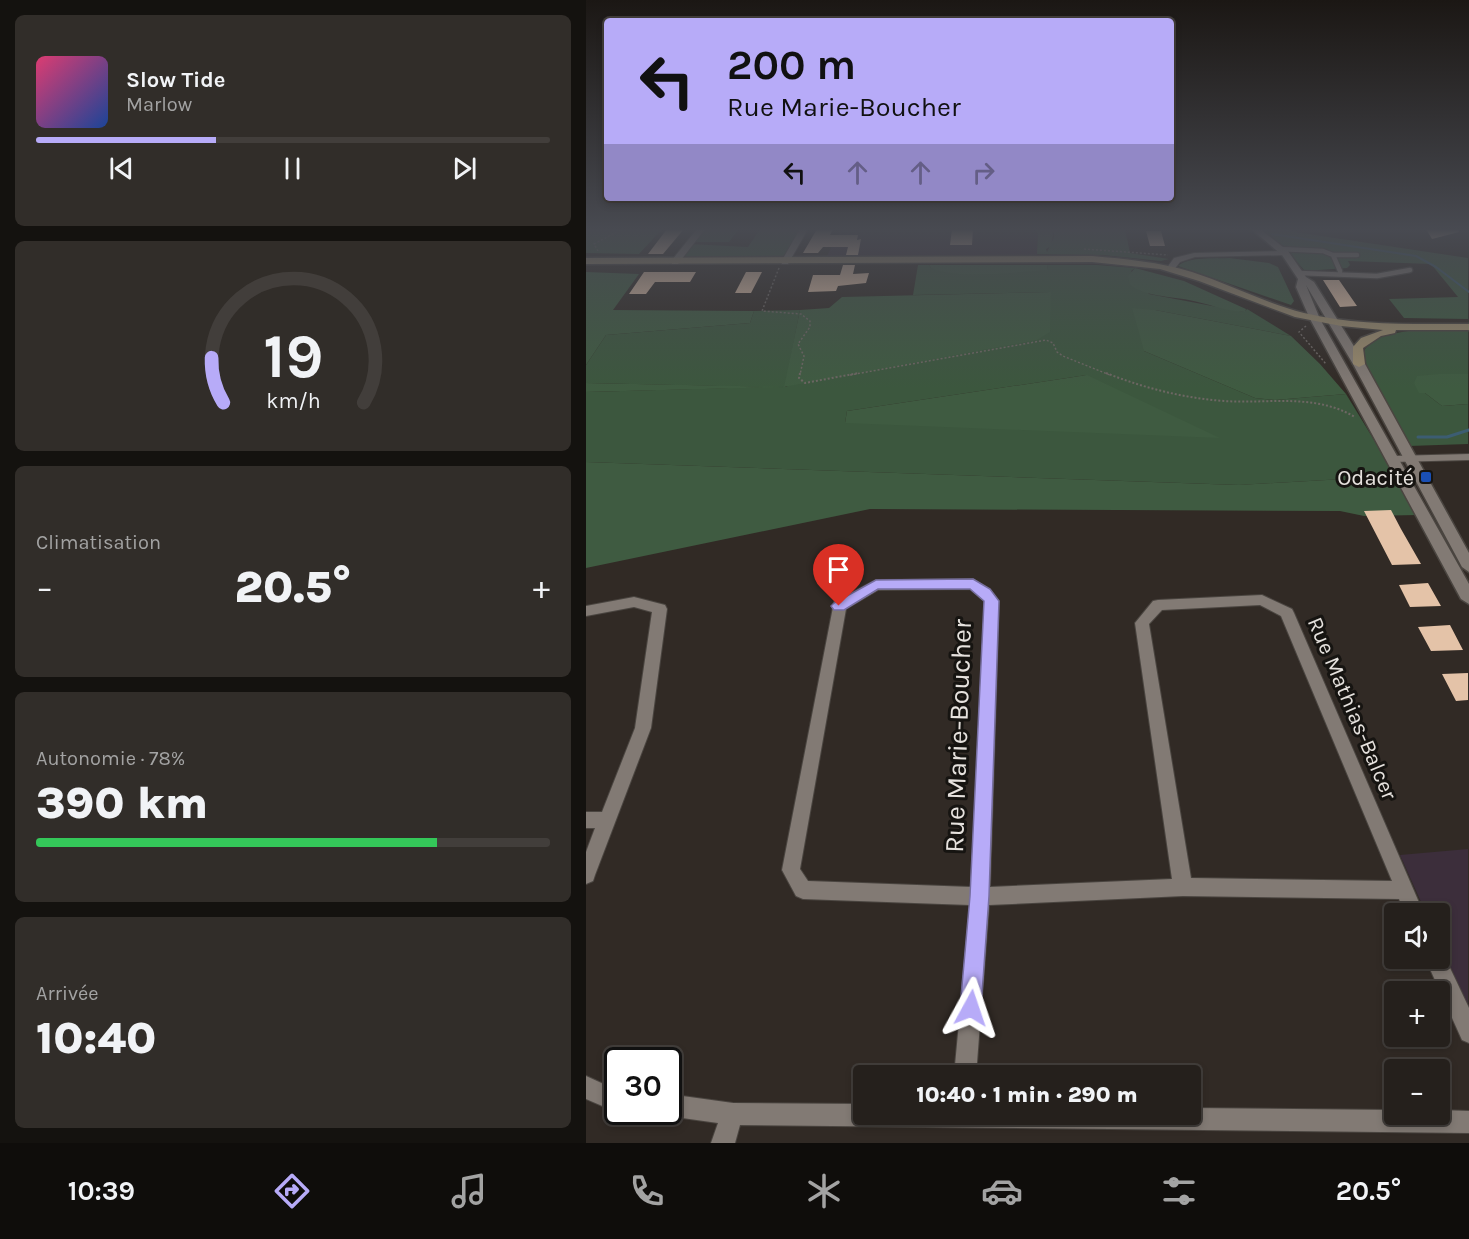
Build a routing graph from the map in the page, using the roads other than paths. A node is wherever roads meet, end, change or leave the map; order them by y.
1 (1213, 282) edge
2 (1301, 282) edge
3 (1309, 282) edge
4 (1315, 319) junction
5 (1335, 322) junction
6 (1420, 327) junction
7 (1468, 327) edge
8 (1359, 364) junction
9 (1468, 457) edge
10 (1393, 459) junction
11 (1410, 459) junction
12 (1468, 567) edge
13 (1468, 599) edge
14 (586, 611) edge
15 (586, 820) edge
16 (608, 820) junction
17 (586, 875) edge
18 (1183, 887) junction
19 (1405, 890) junction
20 (980, 896) junction
21 (1411, 903) edge
22 (1440, 969) edge
23 (1468, 1033) edge
24 (967, 1065) edge
25 (586, 1087) edge
26 (604, 1096) edge
27 (682, 1107) edge
28 (733, 1114) junction
29 (853, 1115) edge
30 (1201, 1118) edge
31 (1468, 1122) edge
32 (723, 1143) edge

1 - 4 main road
2 - 4 street
3 - 5 street
4 - 5 main road
4 - 10 street
5 - 6 main road
5 - 8 street
6 - 7 main road
6 - 8 main road
8 - 11 street
9 - 11 street
10 - 11 street
10 - 13 street
11 - 12 street
14 - 16 street
15 - 16 street
16 - 17 street
18 - 19 street, Rue Marie-Boucher
18 - 19 street, Rue Mathias-Balcer
18 - 20 street, Rue Marie-Boucher
19 - 21 street, Rue Mathias-Balcer
20 - 20 street, Rue Marie-Boucher
20 - 24 street, Rue Marie-Boucher
22 - 23 street
25 - 26 street
27 - 28 street
28 - 29 street
28 - 32 street
30 - 31 street

